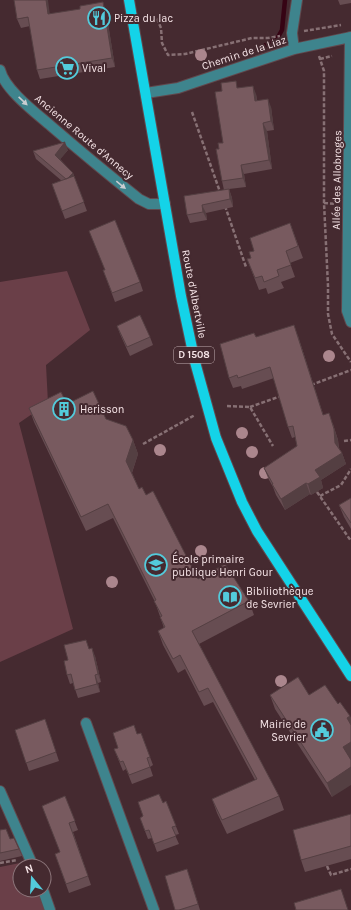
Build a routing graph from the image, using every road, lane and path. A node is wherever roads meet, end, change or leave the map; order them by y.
1 (129, 0) edge
2 (297, 0) edge
3 (133, 23) junction
4 (343, 24) dead end
5 (292, 33) junction
6 (350, 37) edge
7 (268, 38) dead end
8 (316, 44) junction
9 (294, 49) junction
10 (336, 54) dead end
11 (320, 59) junction
12 (0, 70) edge
13 (146, 93) junction
14 (192, 112) dead end
15 (221, 193) edge
16 (223, 200) edge
17 (165, 204) junction
18 (246, 267) dead end
19 (351, 322) edge
20 (351, 362) edge
21 (351, 370) edge
22 (308, 386) edge
23 (286, 394) edge
24 (228, 406) dead end
25 (250, 407) junction
26 (195, 415) dead end
27 (351, 440) edge
28 (344, 441) dead end
29 (143, 444) dead end
30 (273, 446) dead end
31 (351, 469) edge
32 (317, 492) dead end
33 (320, 496) junction
34 (351, 541) edge
35 (351, 676) edge
36 (86, 723) dead end
37 (0, 791) edge
38 (29, 858) edge
39 (327, 866) dead end
40 (351, 869) edge
41 (45, 898) edge
42 (50, 910) edge
43 (154, 910) edge

1 - 3 main road, Route d'Albertville / D 1508
2 - 5 street
3 - 7 path
3 - 13 main road, Route d'Albertville / D 1508
4 - 5 path
5 - 9 street
6 - 8 street, Chemin de la Liaz
6 - 19 street, Allée des Allobroges
8 - 9 street, Chemin de la Liaz
8 - 11 path
9 - 13 street, Chemin de la Liaz
10 - 11 path
11 - 20 path
12 -> 17 street, Ancienne Route d'Annecy
13 - 17 main road, Route d'Albertville / D 1508
14 - 15 path
16 - 18 path
17 - 35 main road, Route d'Albertville / D 1508
21 - 22 path
23 - 25 path
24 - 25 path
25 - 30 path
26 - 29 path
27 - 28 path
31 - 33 path
32 - 33 path
33 - 34 path
36 - 43 street
37 - 38 street
39 - 40 path
41 - 42 street

